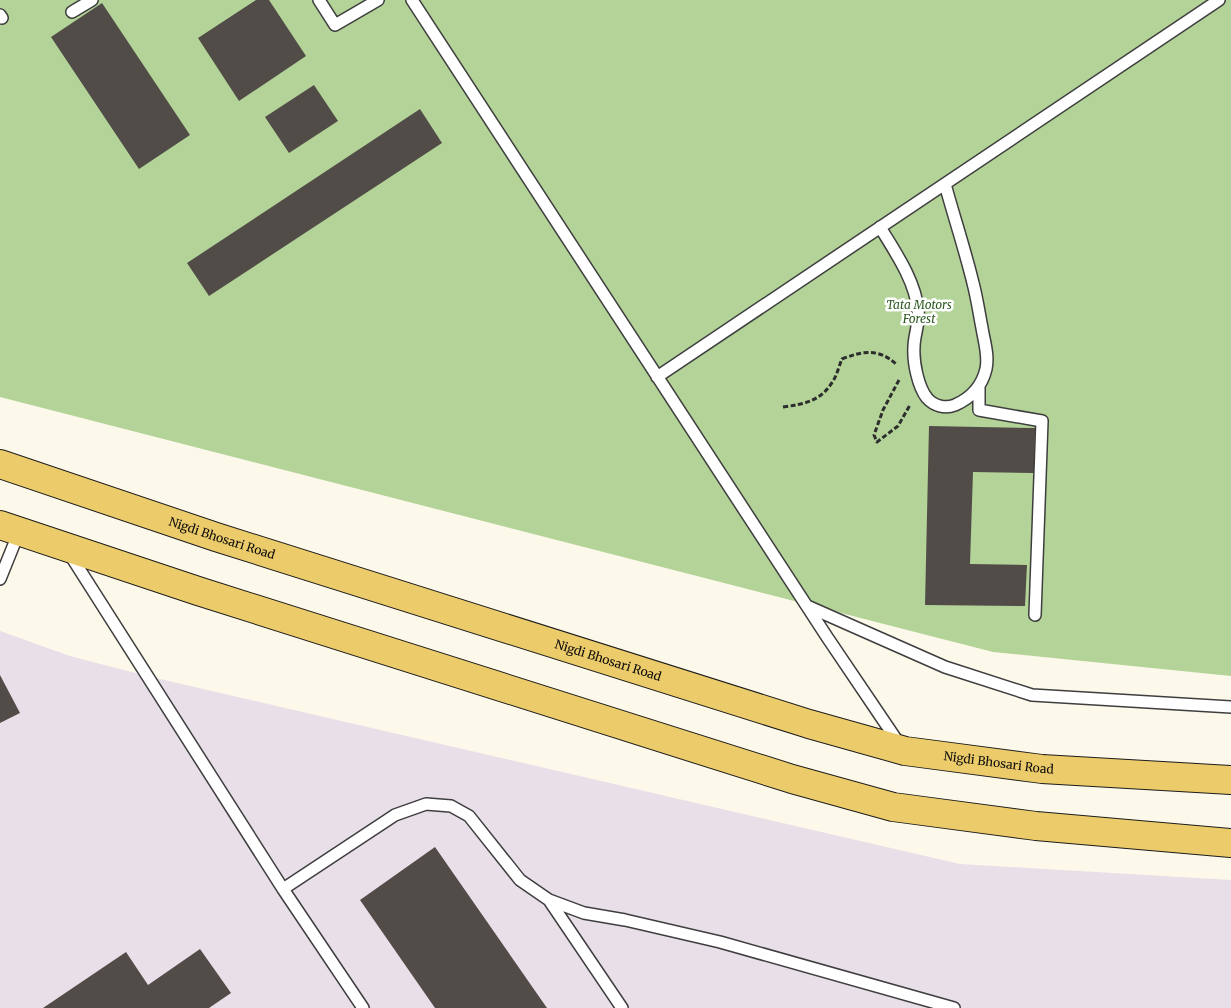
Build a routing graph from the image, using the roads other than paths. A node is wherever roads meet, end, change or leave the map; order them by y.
1 (92, 0) edge
2 (319, 0) edge
3 (378, 0) edge
4 (412, 0) edge
5 (1219, 0) edge
6 (72, 12) dead end
7 (945, 184) junction
8 (880, 227) junction
9 (657, 377) junction
10 (979, 386) junction
11 (0, 464) edge
12 (9, 528) edge
13 (66, 547) junction
14 (0, 579) edge
15 (807, 606) junction
16 (1035, 615) dead end
17 (1231, 707) edge
18 (905, 751) junction
19 (1231, 780) edge
20 (1231, 843) edge
21 (283, 889) junction
22 (550, 900) junction
23 (363, 1008) edge
24 (622, 1008) edge
25 (954, 1008) edge

1 - 6 lane
2 - 3 lane
4 - 9 lane
5 - 7 lane
7 - 8 lane
7 - 10 lane
8 - 9 lane
8 - 10 lane
9 - 15 lane
10 - 16 lane
11 - 18 main road, Nigdi Bhosari Road
12 - 13 main road
12 - 14 lane
13 - 20 main road
13 - 21 lane
15 - 17 lane
15 - 18 lane
18 - 19 main road, Nigdi Bhosari Road
21 - 22 lane
21 - 23 lane
22 - 24 lane
22 - 25 lane

